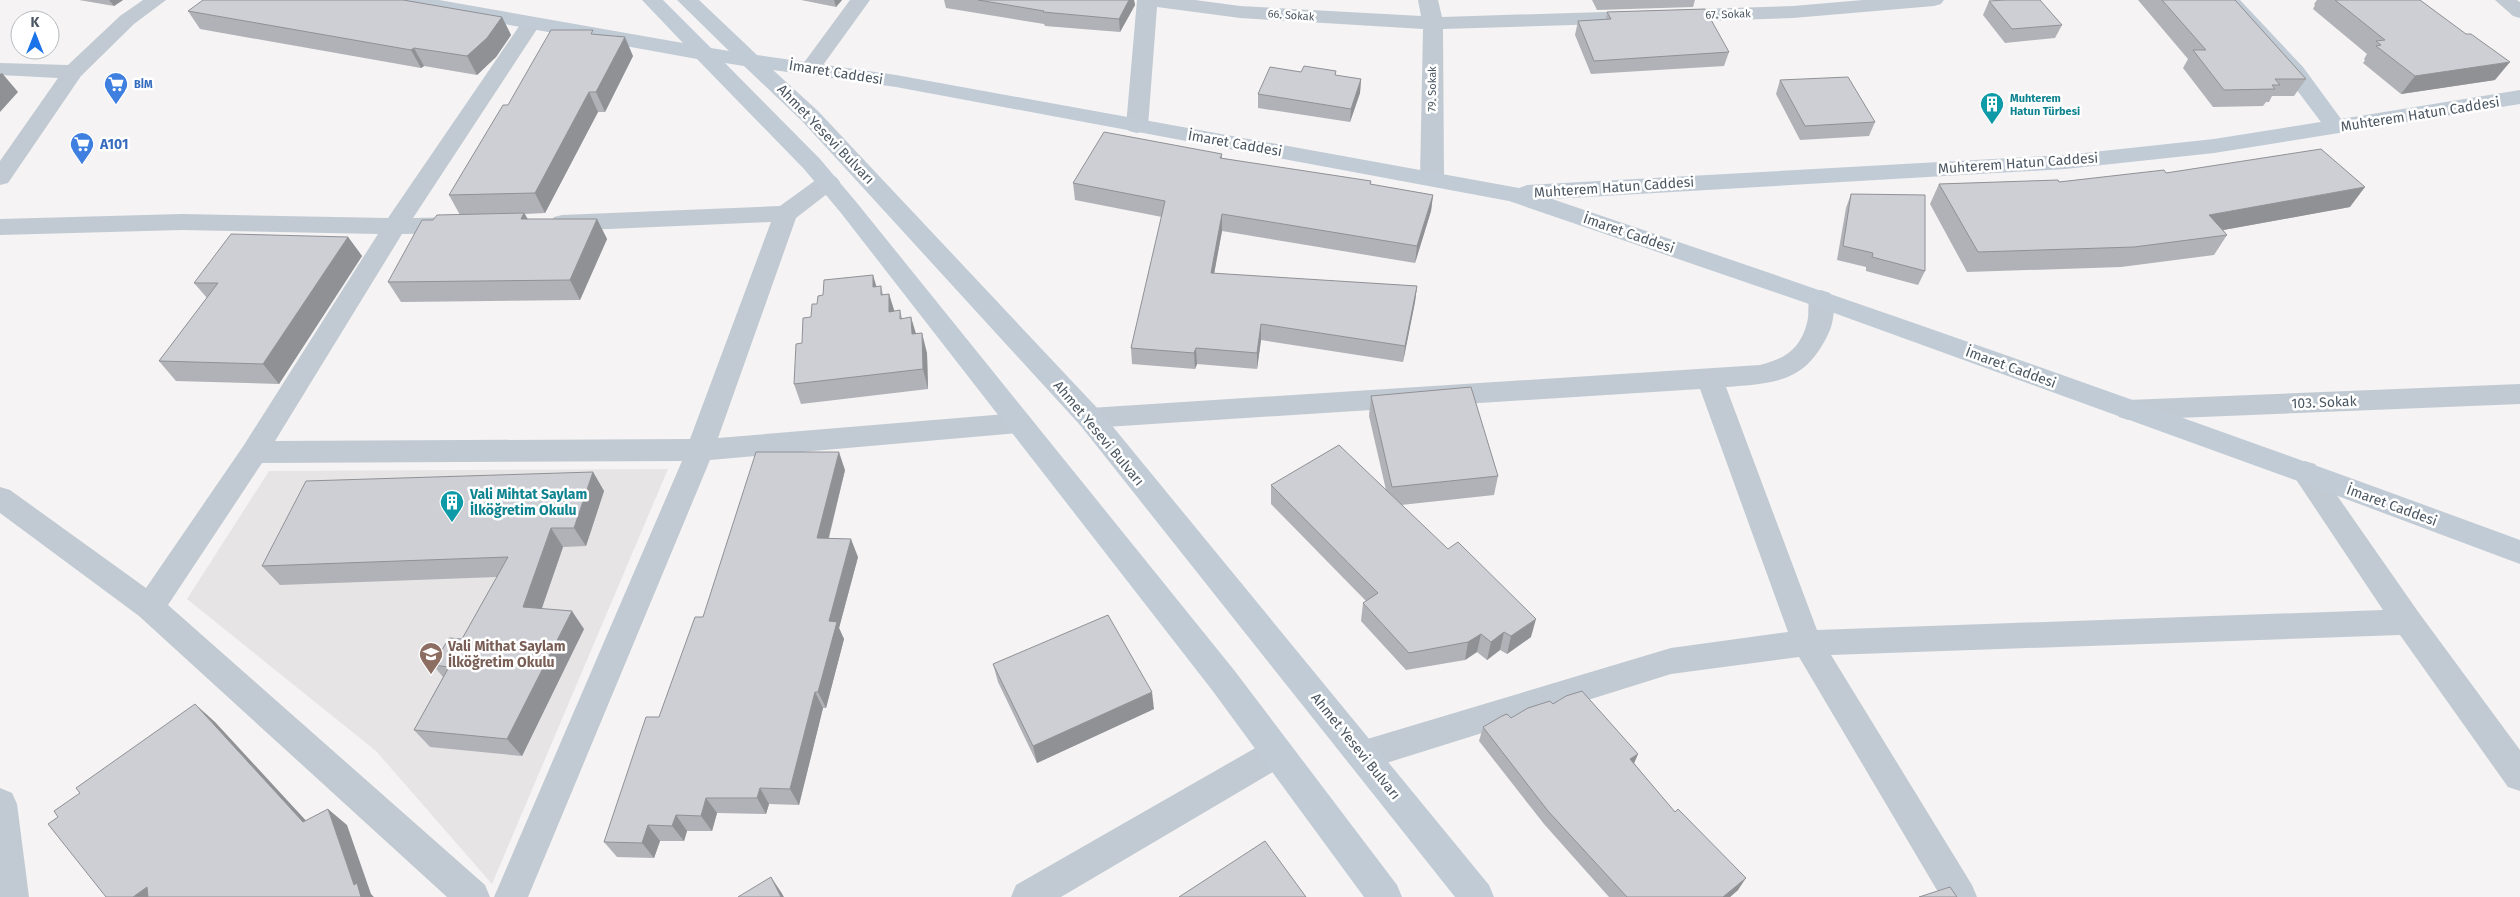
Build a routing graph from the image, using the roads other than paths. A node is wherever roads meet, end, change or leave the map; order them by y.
1 (156, 0) edge
2 (405, 0) edge
3 (652, 0) edge
4 (686, 0) edge
5 (860, 0) edge
6 (1146, 0) edge
7 (1150, 0) edge
8 (1428, 0) edge
9 (1934, 0) edge
10 (2229, 0) edge
11 (2505, 0) edge
12 (2520, 12) edge
13 (532, 23) junction
14 (1433, 23) junction
15 (701, 52) junction
16 (752, 59) junction
17 (811, 68) junction
18 (0, 69) edge
19 (73, 72) junction
20 (2520, 98) edge
21 (1137, 126) junction
22 (2337, 128) junction
23 (0, 178) edge
24 (1432, 178) junction
25 (828, 182) junction
26 (1513, 194) junction
27 (786, 214) junction
28 (543, 223) edge
29 (484, 224) edge
30 (395, 226) junction
31 (0, 227) edge
32 (1821, 299) junction
33 (1710, 379) junction
34 (2520, 394) edge
35 (2128, 410) junction
36 (1090, 418) junction
37 (1018, 423) junction
38 (700, 450) junction
39 (254, 452) junction
40 (2305, 472) junction
41 (0, 498) edge
42 (2520, 552) edge
43 (150, 606) junction
44 (2408, 622) junction
45 (1807, 642) junction
46 (1276, 753) junction
47 (1364, 755) junction
48 (2520, 776) edge
49 (0, 804) edge
50 (12, 897) edge
51 (473, 897) edge
52 (511, 897) edge
53 (1028, 897) edge
54 (1385, 897) edge
55 (1477, 897) edge
56 (1960, 897) edge

1 - 19 street
2 - 13 street, İmaret Caddesi
3 - 15 street
4 - 16 street, Ahmet Yesevi Bulvarı
5 - 17 street
6 - 21 street
7 - 14 street, 66. Sokak
8 - 14 street, 79. Sokak
9 - 14 street, 67. Sokak
10 - 22 street
11 - 12 street
13 - 15 street, İmaret Caddesi
13 - 30 street
14 - 24 street, 79. Sokak
15 - 16 street, İmaret Caddesi
15 - 25 street
16 - 17 street, İmaret Caddesi
16 - 36 street, Ahmet Yesevi Bulvarı
17 - 21 street, İmaret Caddesi
18 - 19 street
19 - 23 street
20 - 22 street, Muhterem Hatun Caddesi
21 - 24 street, İmaret Caddesi
22 - 26 street, Muhterem Hatun Caddesi
24 - 26 street, İmaret Caddesi
25 - 27 street
25 - 37 street
26 - 32 street, İmaret Caddesi
27 - 28 street
27 - 38 street
29 - 30 street
30 - 31 street
30 - 39 street
32 - 33 street
32 - 35 street, İmaret Caddesi
33 - 36 street
33 - 45 street
34 - 35 street, 103. Sokak
35 - 40 street, İmaret Caddesi
36 - 47 street, Ahmet Yesevi Bulvarı
37 - 38 street
37 - 46 street
38 - 39 street
38 - 52 street
39 - 43 street
40 - 42 street, İmaret Caddesi
40 - 44 street
41 - 43 street
43 - 51 street
44 - 45 street
44 - 48 street
45 - 47 street
45 - 56 street
46 - 53 street
46 - 54 street
47 - 55 street, Ahmet Yesevi Bulvarı
49 - 50 street

